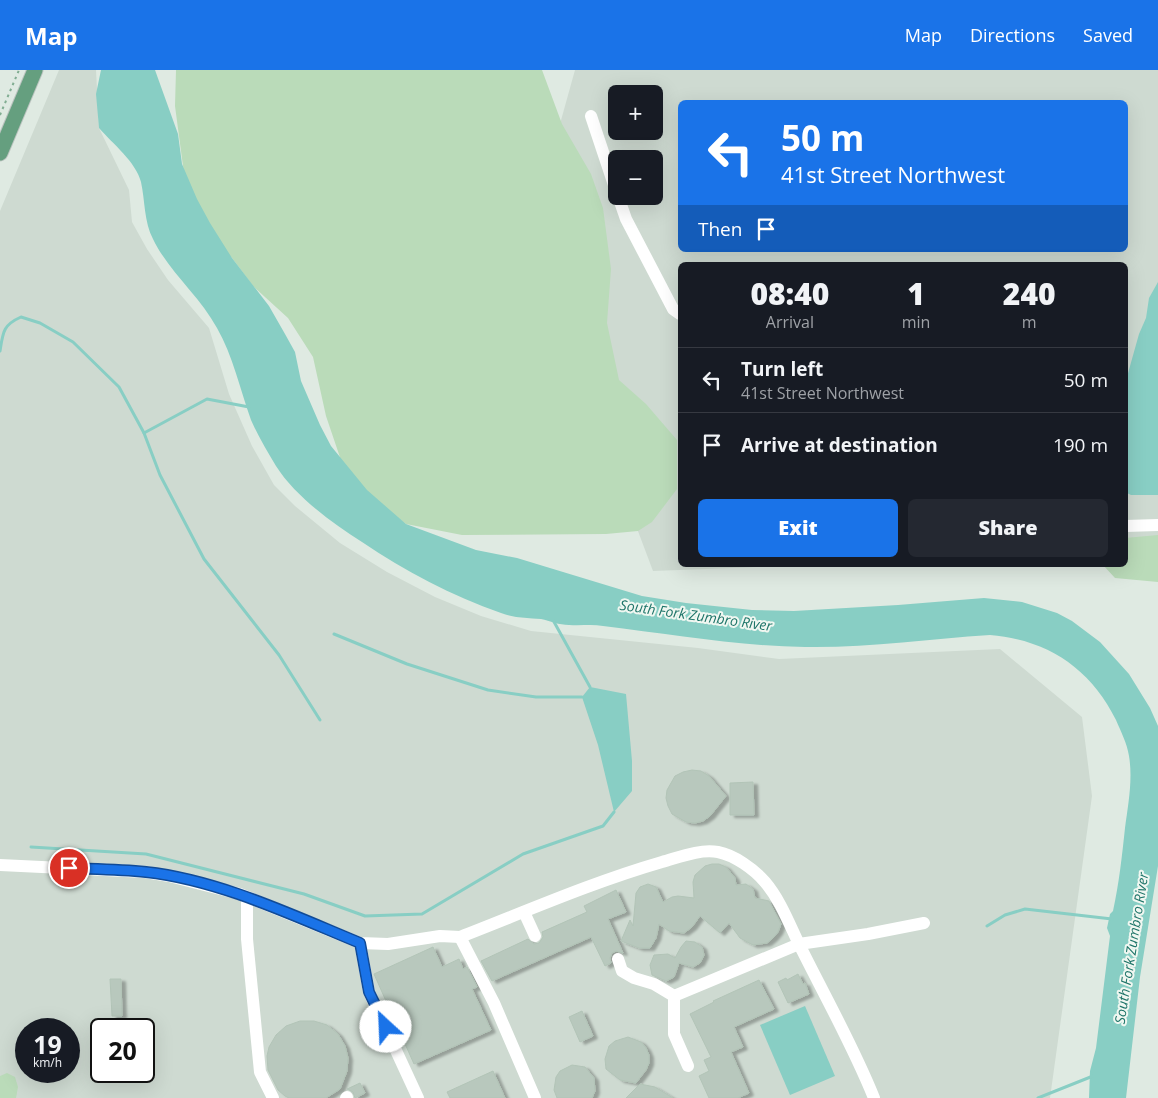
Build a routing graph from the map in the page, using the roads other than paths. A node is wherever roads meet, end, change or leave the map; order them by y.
1 (35, 70) edge
2 (591, 116) dead end
3 (0, 153) edge
4 (608, 167) edge
5 (621, 205) edge
6 (678, 313) edge
7 (1158, 525) edge
8 (1128, 526) edge
9 (0, 865) edge
10 (247, 897) junction
11 (524, 912) junction
12 (924, 923) dead end
13 (535, 936) dead end
14 (460, 937) junction
15 (360, 943) junction
16 (799, 944) junction
17 (618, 959) dead end
18 (674, 996) junction
19 (688, 1066) dead end
20 (273, 1098) edge
21 (418, 1098) edge
22 (535, 1098) edge
23 (874, 1098) edge

1 - 3 main road
2 - 4 lane
5 - 6 lane
7 - 8 lane
9 - 10 lane
10 - 15 lane
10 - 20 lane
11 - 13 lane
11 - 14 lane
11 - 16 lane
12 - 16 lane
14 - 15 lane
14 - 22 lane
15 - 21 lane
16 - 18 lane
16 - 23 lane
17 - 18 lane
18 - 19 lane

